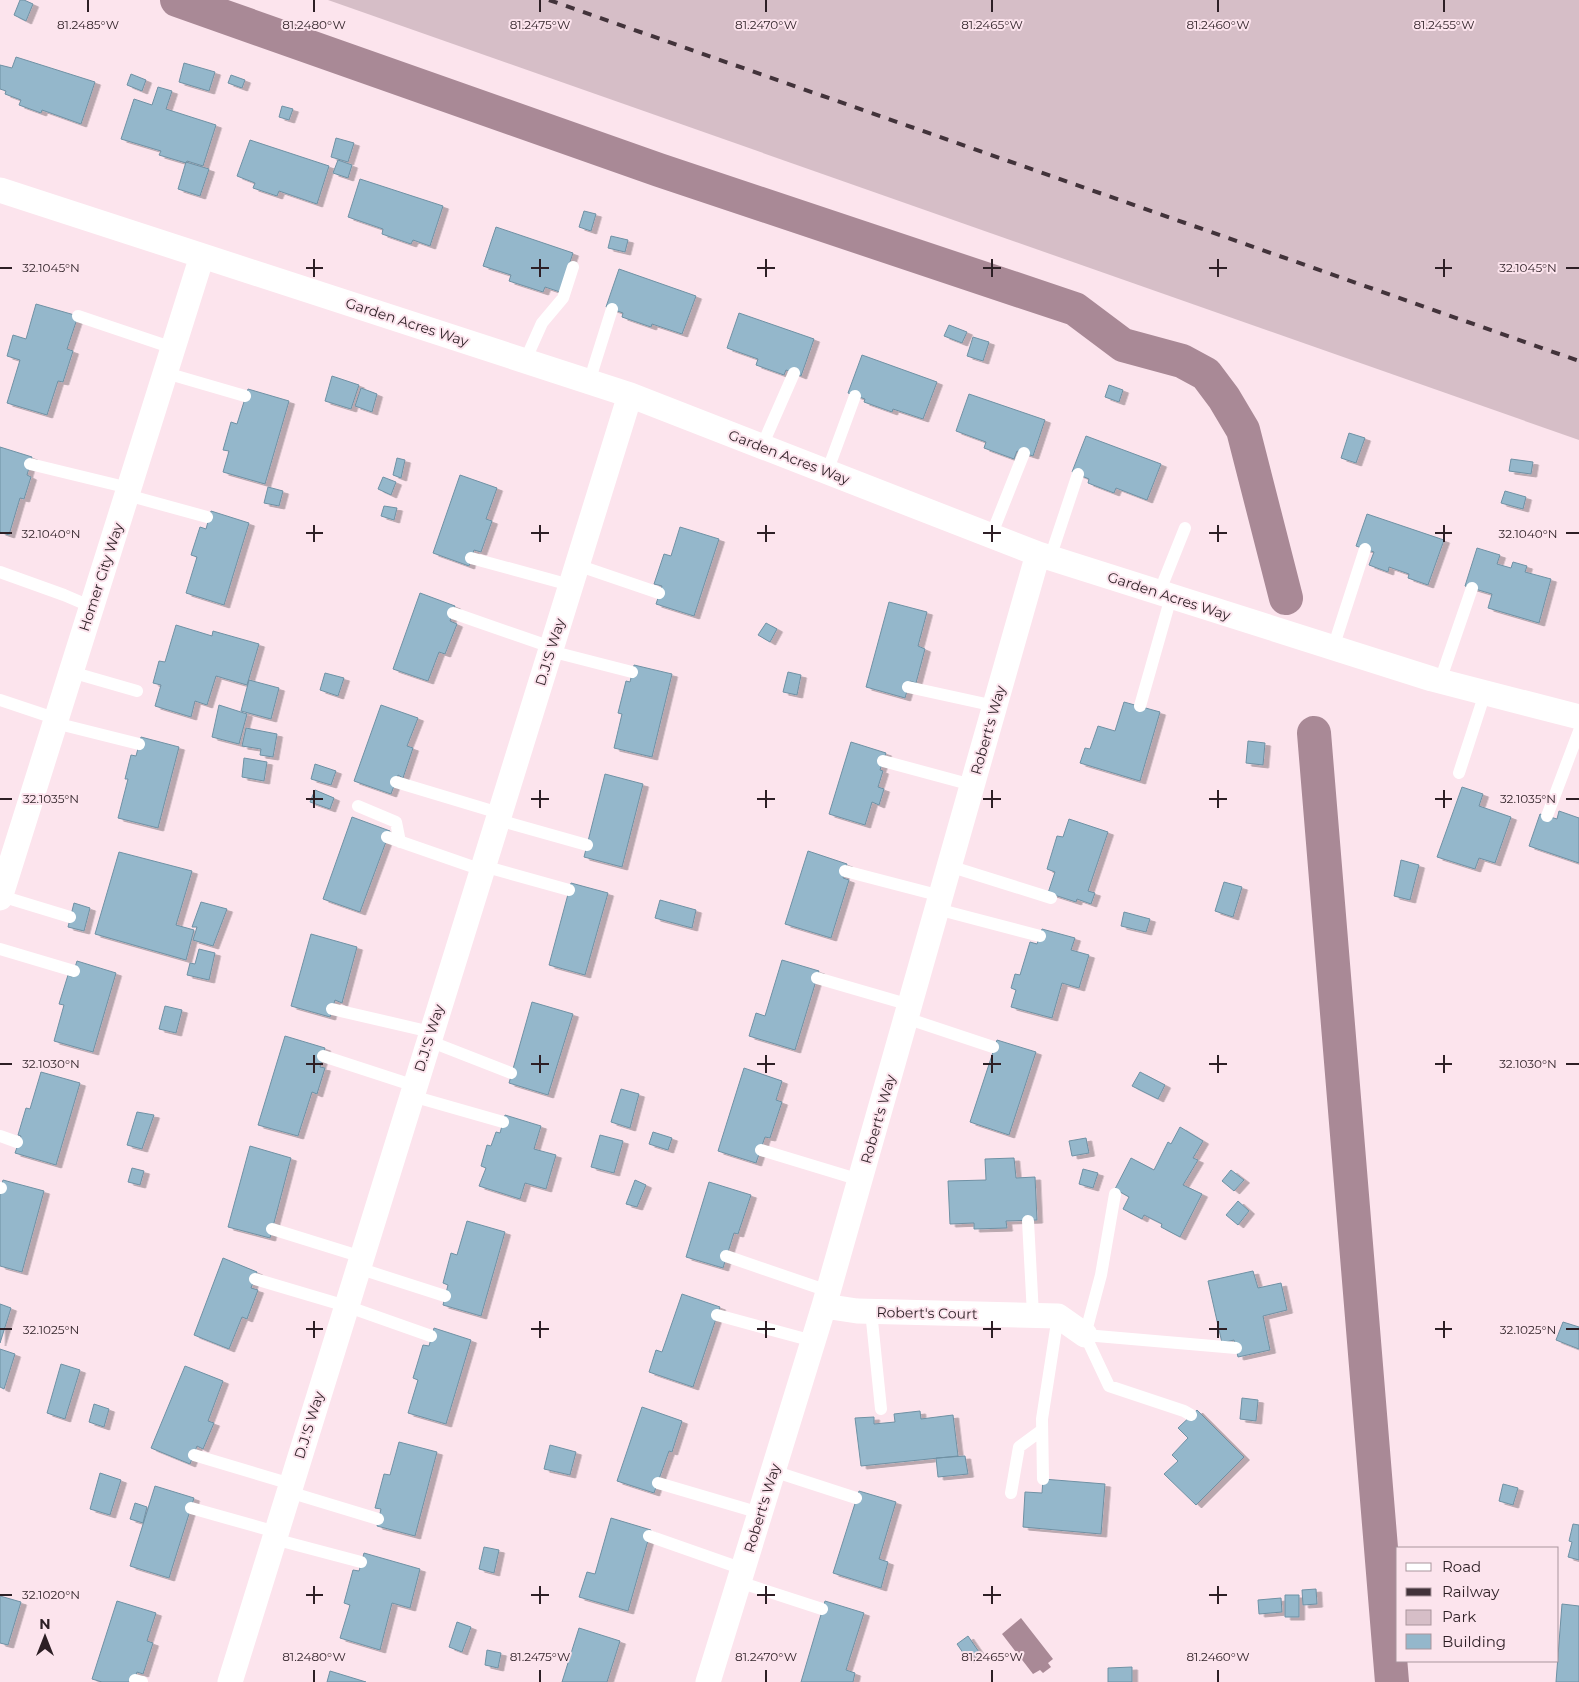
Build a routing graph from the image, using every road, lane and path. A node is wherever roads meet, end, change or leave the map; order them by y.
1 (0, 190) edge
2 (202, 256) junction
3 (573, 268) dead end
4 (612, 309) dead end
5 (78, 316) dead end
6 (173, 348) junction
7 (525, 361) junction
8 (166, 373) junction
9 (794, 373) dead end
10 (589, 382) junction
11 (630, 395) junction
12 (245, 396) dead end
13 (855, 396) dead end
14 (762, 446) junction
15 (1024, 453) dead end
16 (30, 464) dead end
17 (827, 472) junction
18 (1078, 474) dead end
19 (128, 491) junction
20 (207, 518) dead end
21 (1185, 528) dead end
22 (991, 536) junction
23 (1365, 549) dead end
24 (1044, 556) junction
25 (472, 558) dead end
26 (0, 572) edge
27 (574, 575) junction
28 (1472, 588) dead end
29 (659, 593) dead end
30 (1165, 595) junction
31 (92, 607) junction
32 (453, 613) dead end
33 (1333, 648) junction
34 (551, 649) junction
35 (71, 672) junction
36 (632, 672) dead end
37 (1440, 681) junction
38 (908, 687) dead end
39 (137, 691) dead end
40 (1485, 693) junction
41 (0, 700) edge
42 (995, 706) junction
43 (1140, 706) dead end
44 (1579, 717) edge
45 (56, 721) junction
46 (1579, 731) edge
47 (140, 744) dead end
48 (883, 761) dead end
49 (1458, 773) dead end
50 (396, 782) dead end
51 (972, 785) junction
52 (358, 806) dead end
53 (1547, 816) dead end
54 (499, 817) junction
55 (387, 838) dead end
56 (400, 842) junction
57 (587, 846) dead end
58 (950, 866) junction
59 (483, 868) junction
60 (845, 871) dead end
61 (569, 890) dead end
62 (1, 894) edge
63 (1051, 898) dead end
64 (939, 903) junction
65 (70, 917) dead end
66 (1040, 936) dead end
67 (0, 948) edge
68 (74, 971) dead end
69 (817, 978) dead end
70 (332, 1009) dead end
71 (908, 1012) junction
72 (430, 1036) junction
73 (993, 1047) dead end
74 (323, 1056) dead end
75 (511, 1073) dead end
76 (413, 1091) junction
77 (503, 1122) dead end
78 (0, 1136) edge
79 (17, 1142) dead end
80 (761, 1150) dead end
81 (860, 1180) junction
82 (1115, 1194) dead end
83 (1028, 1221) dead end
84 (272, 1229) dead end
85 (726, 1256) dead end
86 (360, 1263) junction
87 (255, 1278) dead end
88 (445, 1296) dead end
89 (826, 1299) junction
90 (346, 1306) junction
91 (871, 1311) junction
92 (717, 1315) dead end
93 (1032, 1315) junction
94 (1058, 1316) junction
95 (1085, 1335) junction
96 (431, 1336) dead end
97 (814, 1341) junction
98 (1236, 1348) dead end
99 (881, 1408) dead end
100 (1191, 1416) dead end
101 (1042, 1430) junction
102 (194, 1455) dead end
103 (773, 1471) junction
104 (1043, 1479) dead end
105 (658, 1483) dead end
106 (290, 1488) junction
107 (1011, 1494) dead end
108 (856, 1498) dead end
109 (190, 1508) dead end
110 (760, 1513) junction
111 (378, 1519) dead end
112 (275, 1535) junction
113 (649, 1536) dead end
114 (361, 1562) dead end
115 (741, 1576) junction
116 (822, 1609) dead end
117 (230, 1682) edge
118 (708, 1682) edge

1 - 2 street, Garden Acres Way
2 - 6 street, Homer City Way
2 - 7 street, Garden Acres Way
3 - 7 lane
4 - 10 lane
5 - 6 lane
6 - 8 street, Homer City Way
7 - 10 street, Garden Acres Way
8 - 12 lane
8 - 19 street, Homer City Way
9 - 14 lane
10 - 11 street, Garden Acres Way
11 - 14 street, Garden Acres Way
11 - 27 street, D.J.'S Way
13 - 17 lane
14 - 17 street, Garden Acres Way
15 - 22 lane
16 - 19 lane
17 - 22 street, Garden Acres Way
18 - 24 lane
19 - 20 lane
19 - 31 street, Homer City Way
21 - 30 lane
22 - 24 street, Garden Acres Way
23 - 33 lane
24 - 30 street, Garden Acres Way
24 - 42 street, Robert's Way
25 - 27 lane
26 - 31 lane
27 - 29 lane
27 - 34 street, D.J.'S Way
28 - 37 lane
30 - 33 street, Garden Acres Way
30 - 43 lane
31 - 35 street, Homer City Way
32 - 34 lane
33 - 37 street, Garden Acres Way
34 - 36 lane
34 - 54 street, D.J.'S Way
35 - 39 lane
35 - 45 street, Homer City Way
37 - 40 street, Garden Acres Way
38 - 42 lane
40 - 44 street, Garden Acres Way
40 - 49 lane
41 - 45 lane
42 - 51 street, Robert's Way
45 - 47 lane
45 - 62 street, Homer City Way
46 - 53 lane
48 - 51 lane
50 - 54 lane
51 - 58 street, Robert's Way
52 - 56 lane
54 - 57 lane
54 - 59 street, D.J.'S Way
55 - 56 lane
56 - 59 lane
58 - 63 lane
58 - 64 street, Robert's Way
59 - 61 lane
59 - 72 street, D.J.'S Way
60 - 64 lane
62 - 65 lane
64 - 66 lane
64 - 71 street, Robert's Way
67 - 68 lane
69 - 71 lane
70 - 72 lane
71 - 73 lane
71 - 81 street, Robert's Way
72 - 75 lane
72 - 76 street, D.J.'S Way
74 - 76 lane
76 - 77 lane
76 - 86 street, D.J.'S Way
78 - 79 lane
80 - 81 lane
81 - 89 street, Robert's Way
82 - 95 lane
83 - 93 lane
84 - 86 lane
85 - 89 lane
86 - 88 lane
86 - 90 street, D.J.'S Way
87 - 90 lane
89 - 91 street, Robert's Court
89 - 97 street, Robert's Way
90 - 96 lane
90 - 106 street, D.J.'S Way
91 - 93 street, Robert's Court
91 - 99 lane
92 - 97 lane
93 - 94 street, Robert's Court
94 - 95 street
94 - 101 lane
95 - 98 lane
95 - 100 lane
97 - 103 street, Robert's Way
101 - 104 lane
101 - 107 lane
102 - 106 lane
103 - 108 lane
103 - 110 street, Robert's Way
105 - 110 lane
106 - 111 lane
106 - 112 street, D.J.'S Way
109 - 112 lane
110 - 115 street, Robert's Way
112 - 114 lane
112 - 117 street, D.J.'S Way
113 - 115 lane
115 - 116 lane
115 - 118 street, Robert's Way

